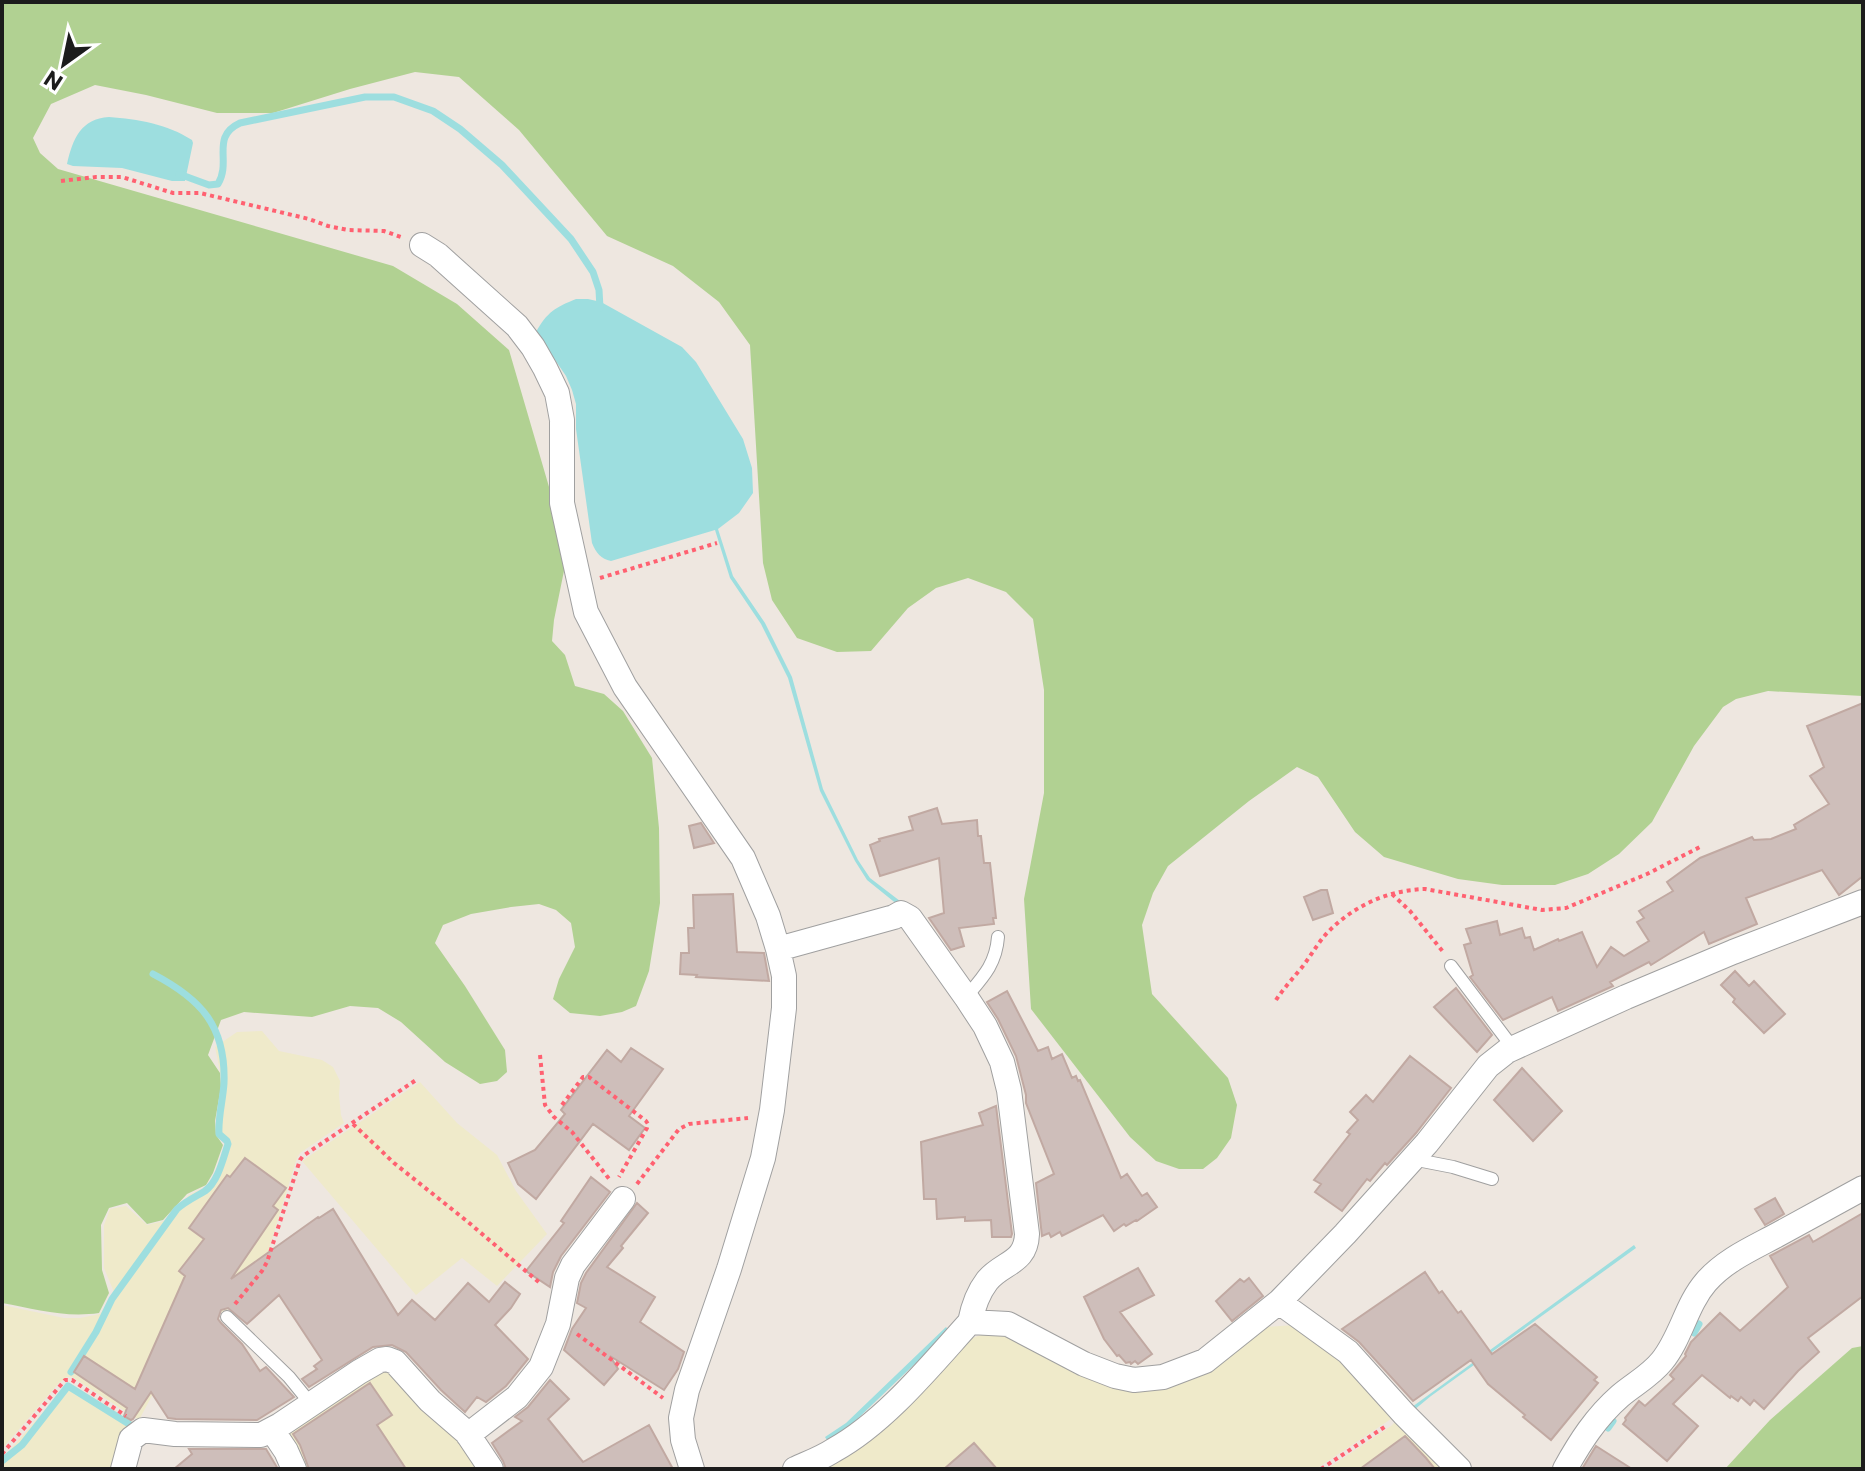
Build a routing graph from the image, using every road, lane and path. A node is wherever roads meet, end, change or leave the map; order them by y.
1 (61, 181) dead end
2 (422, 245) joint
3 (717, 543) dead end
4 (579, 584) junction
5 (1700, 847) dead end
6 (1392, 893) junction
7 (1863, 902) edge
8 (998, 937) dead end
9 (778, 949) junction
10 (1451, 966) joint
11 (966, 997) junction
12 (1276, 1000) dead end
13 (1513, 1048) junction
14 (540, 1055) dead end
15 (416, 1080) dead end
16 (562, 1105) dead end
17 (771, 1114) junction
18 (353, 1123) junction
19 (1412, 1159) junction
20 (1492, 1179) dead end
21 (1863, 1188) edge
22 (623, 1199) joint
23 (563, 1299) junction
24 (1279, 1302) junction
25 (227, 1317) joint
26 (970, 1322) junction
27 (558, 1324) junction
28 (311, 1404) junction
29 (683, 1408) junction
30 (1402, 1412) junction
31 (143, 1430) junction
32 (272, 1430) junction
33 (468, 1435) junction
34 (2, 1454) edge
35 (123, 1469) edge
36 (294, 1469) edge
37 (491, 1469) edge
38 (692, 1469) edge
39 (795, 1469) edge
40 (1321, 1469) edge
41 (1459, 1469) edge
42 (1565, 1469) edge

1 - 2 path
2 - 4 street
3 - 4 path
4 - 9 street
5 - 6 path
6 - 10 path
6 - 12 path
7 - 13 street
8 - 11 lane
9 - 11 street
9 - 17 street
10 - 13 lane
11 - 26 street
13 - 19 street
14 - 16 path
15 - 18 path
17 - 22 path
17 - 29 street
18 - 23 path
18 - 25 path
19 - 20 lane
19 - 24 street
21 - 42 street
22 - 23 street
23 - 27 street
24 - 26 street
24 - 30 street
25 - 28 lane
26 - 39 street
27 - 29 path
27 - 33 street
28 - 32 street
28 - 33 street
29 - 38 street
30 - 40 path
30 - 41 street
31 - 32 street
31 - 34 path
31 - 35 street
32 - 36 street
33 - 37 street

